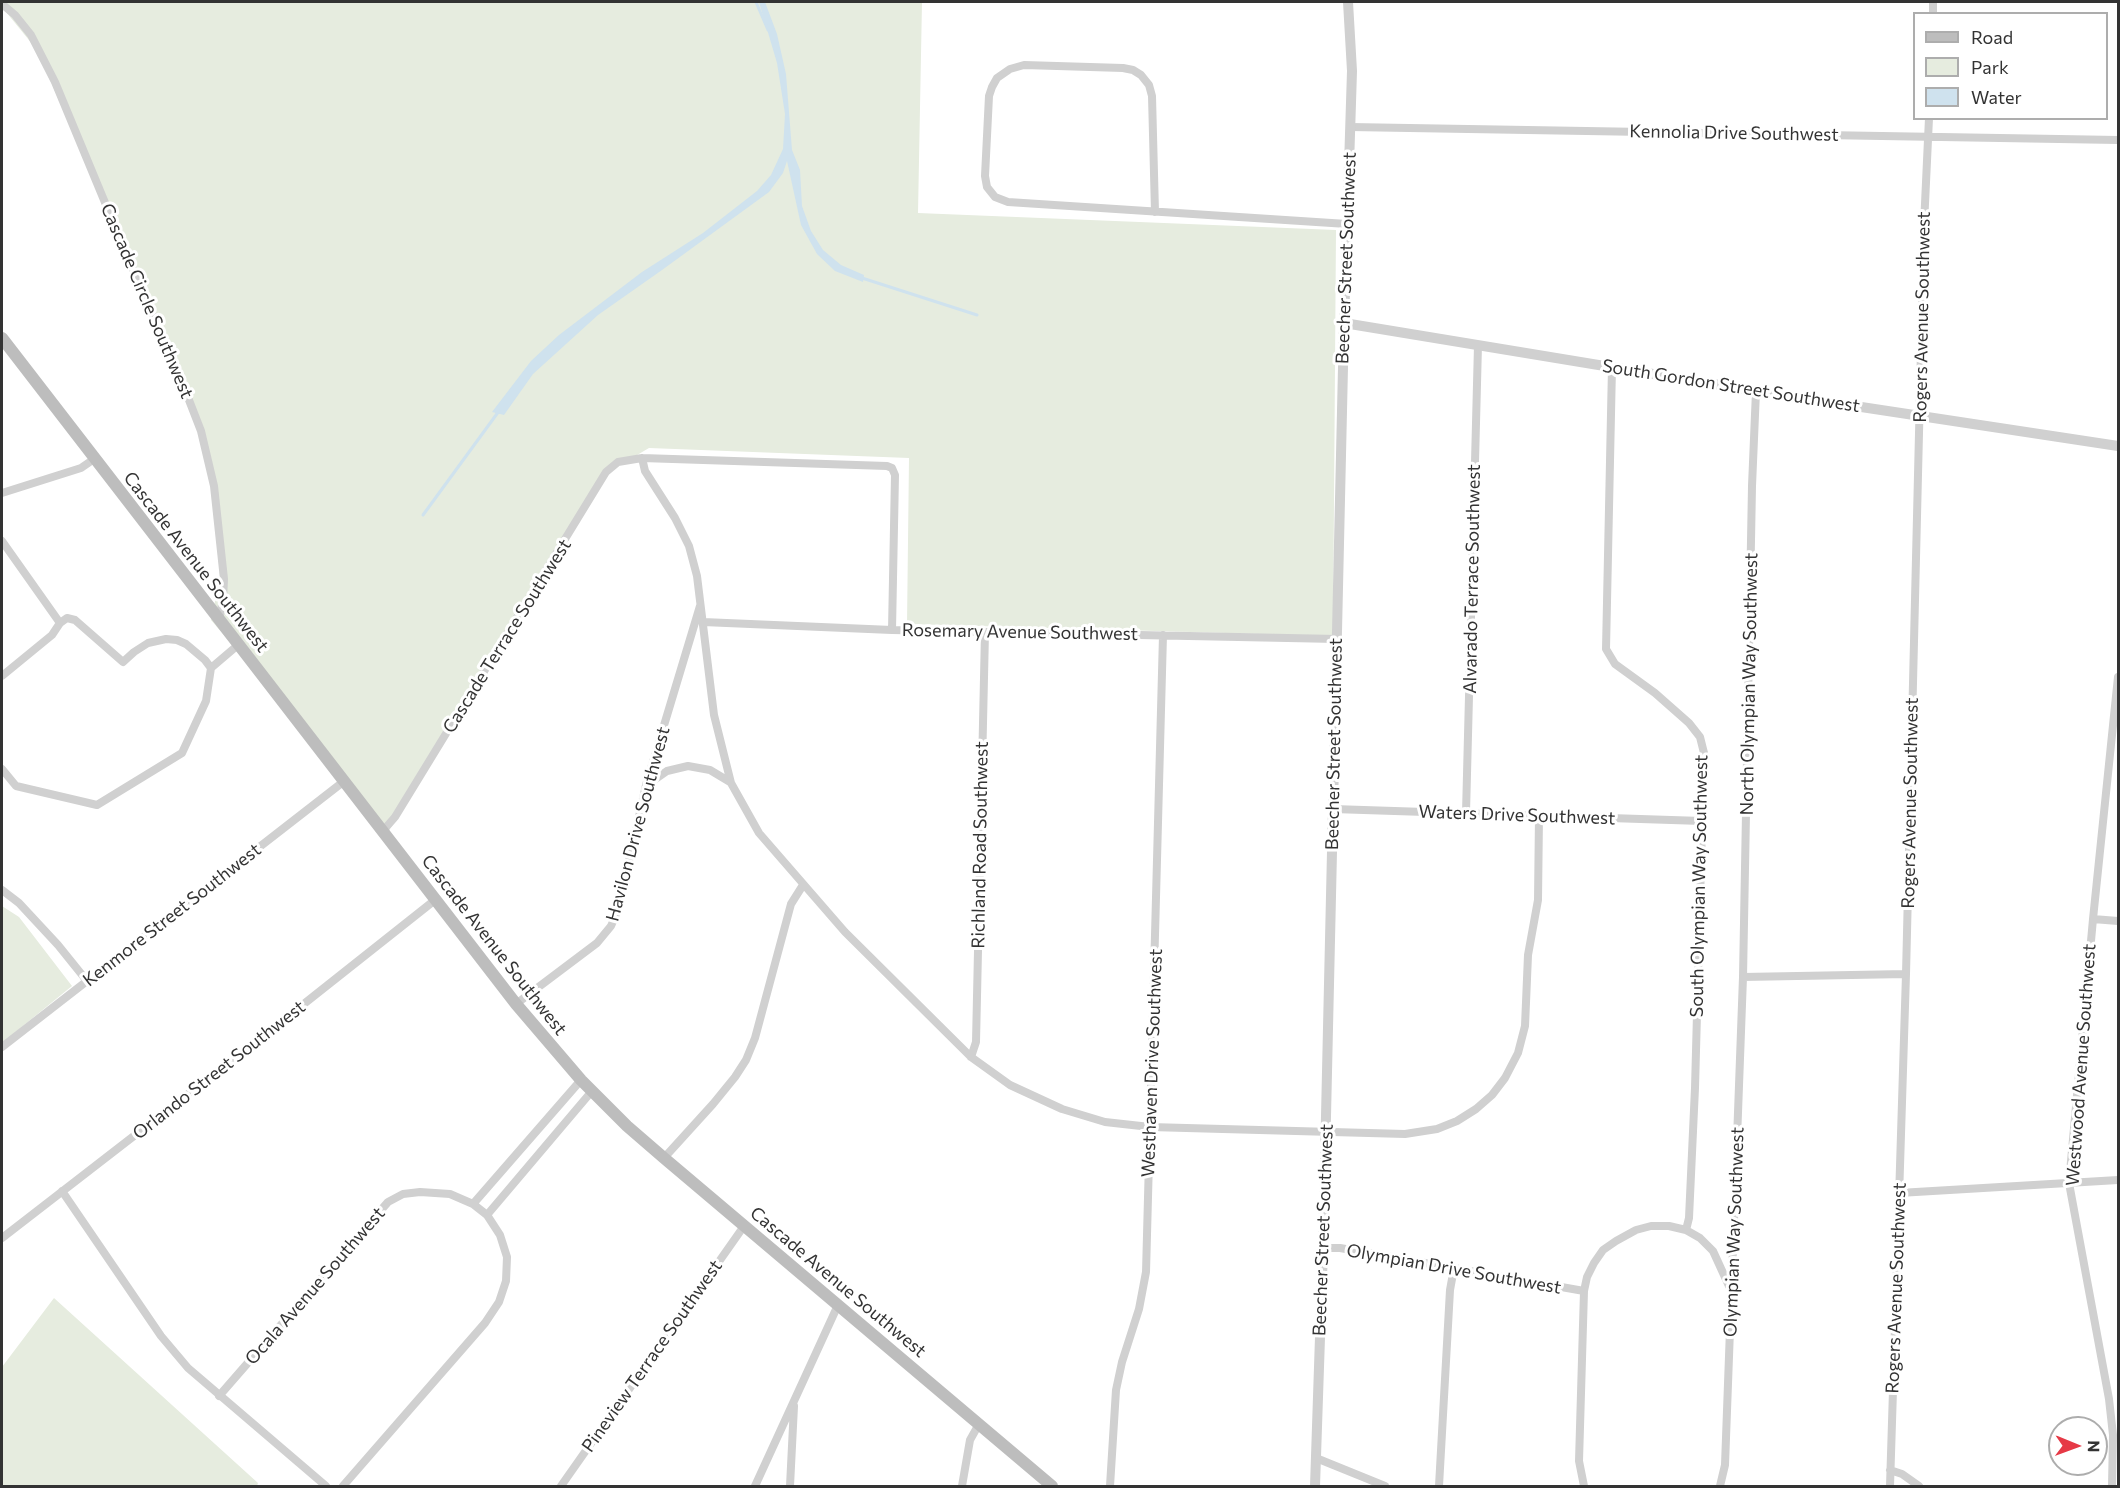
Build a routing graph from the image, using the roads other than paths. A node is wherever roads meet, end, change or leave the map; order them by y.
1 (1348, 2) edge
2 (2, 4) edge
3 (1929, 120) edge
4 (1350, 127) junction
5 (1928, 137) junction
6 (2118, 140) edge
7 (1155, 212) junction
8 (1347, 224) junction
9 (1344, 323) junction
10 (2, 338) edge
11 (1478, 345) junction
12 (1612, 367) junction
13 (1756, 391) junction
14 (1920, 416) junction
15 (2118, 446) edge
16 (642, 458) junction
17 (94, 459) junction
18 (2, 493) edge
19 (3, 547) edge
20 (701, 604) junction
21 (219, 620) junction
22 (703, 622) junction
23 (60, 623) junction
24 (892, 630) junction
25 (985, 632) junction
26 (1164, 635) junction
27 (1337, 639) junction
28 (238, 645) junction
29 (211, 668) junction
30 (2, 676) edge
31 (2118, 676) edge
32 (2, 769) edge
33 (344, 782) junction
34 (730, 783) junction
35 (646, 785) junction
36 (1333, 809) junction
37 (1466, 813) junction
38 (1539, 816) junction
39 (1702, 821) junction
40 (382, 832) junction
41 (802, 885) junction
42 (2, 890) edge
43 (435, 900) junction
44 (2093, 919) junction
45 (2118, 921) edge
46 (1906, 974) junction
47 (1743, 977) junction
48 (87, 981) junction
49 (516, 1004) junction
50 (2, 1047) edge
51 (971, 1057) junction
52 (581, 1080) junction
53 (592, 1092) junction
54 (1150, 1127) junction
55 (1326, 1131) junction
56 (664, 1158) junction
57 (2118, 1180) edge
58 (2069, 1183) junction
59 (62, 1191) junction
60 (1899, 1193) junction
61 (473, 1204) junction
62 (487, 1215) junction
63 (744, 1226) junction
64 (1686, 1230) junction
65 (2, 1238) edge
66 (1323, 1248) junction
67 (1454, 1268) junction
68 (1584, 1291) junction
69 (1731, 1291) junction
70 (838, 1305) junction
71 (219, 1396) junction
72 (794, 1401) junction
73 (979, 1424) junction
74 (2116, 1435) edge
75 (1316, 1458) junction
76 (1890, 1470) junction
77 (326, 1486) edge
78 (343, 1486) edge
79 (561, 1486) edge
80 (755, 1486) edge
81 (790, 1486) edge
82 (962, 1486) edge
83 (1052, 1486) edge
84 (1110, 1486) edge
85 (1315, 1486) edge
86 (1385, 1486) edge
87 (1439, 1486) edge
88 (1584, 1486) edge
89 (1720, 1486) edge
90 (1890, 1486) edge
91 (1919, 1486) edge
92 (2112, 1486) edge

1 - 4 street, Beecher Street Southwest
2 - 21 street, Cascade Circle Southwest
3 - 5 street, Rogers Avenue Southwest
4 - 5 street, Kennolia Drive Southwest
4 - 8 street, Beecher Street Southwest
5 - 6 street, Kennolia Drive Southwest
5 - 14 street, Rogers Avenue Southwest
7 - 7 street
7 - 8 street
8 - 9 street, Beecher Street Southwest
9 - 11 street, South Gordon Street Southwest
9 - 27 street, Beecher Street Southwest
10 - 17 main road, Cascade Avenue Southwest
11 - 12 street, South Gordon Street Southwest
11 - 37 street, Alvarado Terrace Southwest
12 - 13 street, South Gordon Street Southwest
12 - 39 street, South Olympian Way Southwest
13 - 14 street, South Gordon Street Southwest
13 - 47 street, North Olympian Way Southwest
14 - 15 street, South Gordon Street Southwest
14 - 46 street, Rogers Avenue Southwest
16 - 20 street
16 - 24 street, Cascade Terrace Southwest
16 - 40 street, Cascade Terrace Southwest
17 - 18 street
17 - 21 main road, Cascade Avenue Southwest
19 - 23 street
20 - 22 street
20 - 35 street, Havilon Drive Southwest
21 - 28 main road, Cascade Avenue Southwest
22 - 24 street, Rosemary Avenue Southwest
22 - 34 street
23 - 29 street
23 - 30 street
24 - 25 street, Rosemary Avenue Southwest
25 - 26 street, Rosemary Avenue Southwest
25 - 51 street, Richland Road Southwest
26 - 27 street, Rosemary Avenue Southwest
26 - 54 street, Westhaven Drive Southwest
27 - 36 street, Beecher Street Southwest
28 - 29 street
28 - 33 main road, Cascade Avenue Southwest
29 - 32 street
31 - 44 street, Westwood Avenue Southwest
33 - 40 main road, Cascade Avenue Southwest
33 - 48 street, Kenmore Street Southwest
34 - 35 street
34 - 41 street
35 - 49 street, Havilon Drive Southwest
36 - 37 street, Waters Drive Southwest
36 - 55 street, Beecher Street Southwest
37 - 38 street, Waters Drive Southwest
38 - 39 street, Waters Drive Southwest
38 - 55 street
39 - 64 street, South Olympian Way Southwest
40 - 43 main road, Cascade Avenue Southwest
41 - 51 street
41 - 56 street
42 - 48 street
43 - 49 main road, Cascade Avenue Southwest
43 - 59 street, Orlando Street Southwest
44 - 45 street
44 - 58 street, Westwood Avenue Southwest
46 - 47 street
46 - 60 street, Rogers Avenue Southwest
47 - 69 street, Olympian Way Southwest
48 - 50 street, Kenmore Street Southwest
49 - 52 main road, Cascade Avenue Southwest
51 - 54 street
52 - 53 main road, Cascade Avenue Southwest
52 - 61 street
53 - 56 main road, Cascade Avenue Southwest
53 - 62 street
54 - 55 street
54 - 84 street, Westhaven Drive Southwest
55 - 66 street, Beecher Street Southwest
56 - 63 main road, Cascade Avenue Southwest
57 - 58 street
58 - 60 street
58 - 74 street, Westwood Avenue Southwest
59 - 65 street, Orlando Street Southwest
59 - 71 street
60 - 76 street, Rogers Avenue Southwest
61 - 62 street, Ocala Avenue Southwest
61 - 71 street, Ocala Avenue Southwest
62 - 78 street
63 - 70 main road, Cascade Avenue Southwest
63 - 79 street, Pineview Terrace Southwest
64 - 68 street
64 - 69 street
66 - 67 street, Olympian Drive Southwest
66 - 75 street, Beecher Street Southwest
67 - 68 street, Olympian Drive Southwest
67 - 87 street
68 - 88 street
69 - 89 street, Olympian Way Southwest
70 - 72 street
70 - 73 main road, Cascade Avenue Southwest
71 - 77 street
72 - 80 street
72 - 81 street
73 - 82 street
73 - 83 main road, Cascade Avenue Southwest
74 - 92 street, Westwood Avenue Southwest
75 - 85 street, Beecher Street Southwest
75 - 86 street
76 - 90 street, Rogers Avenue Southwest
76 - 91 street

